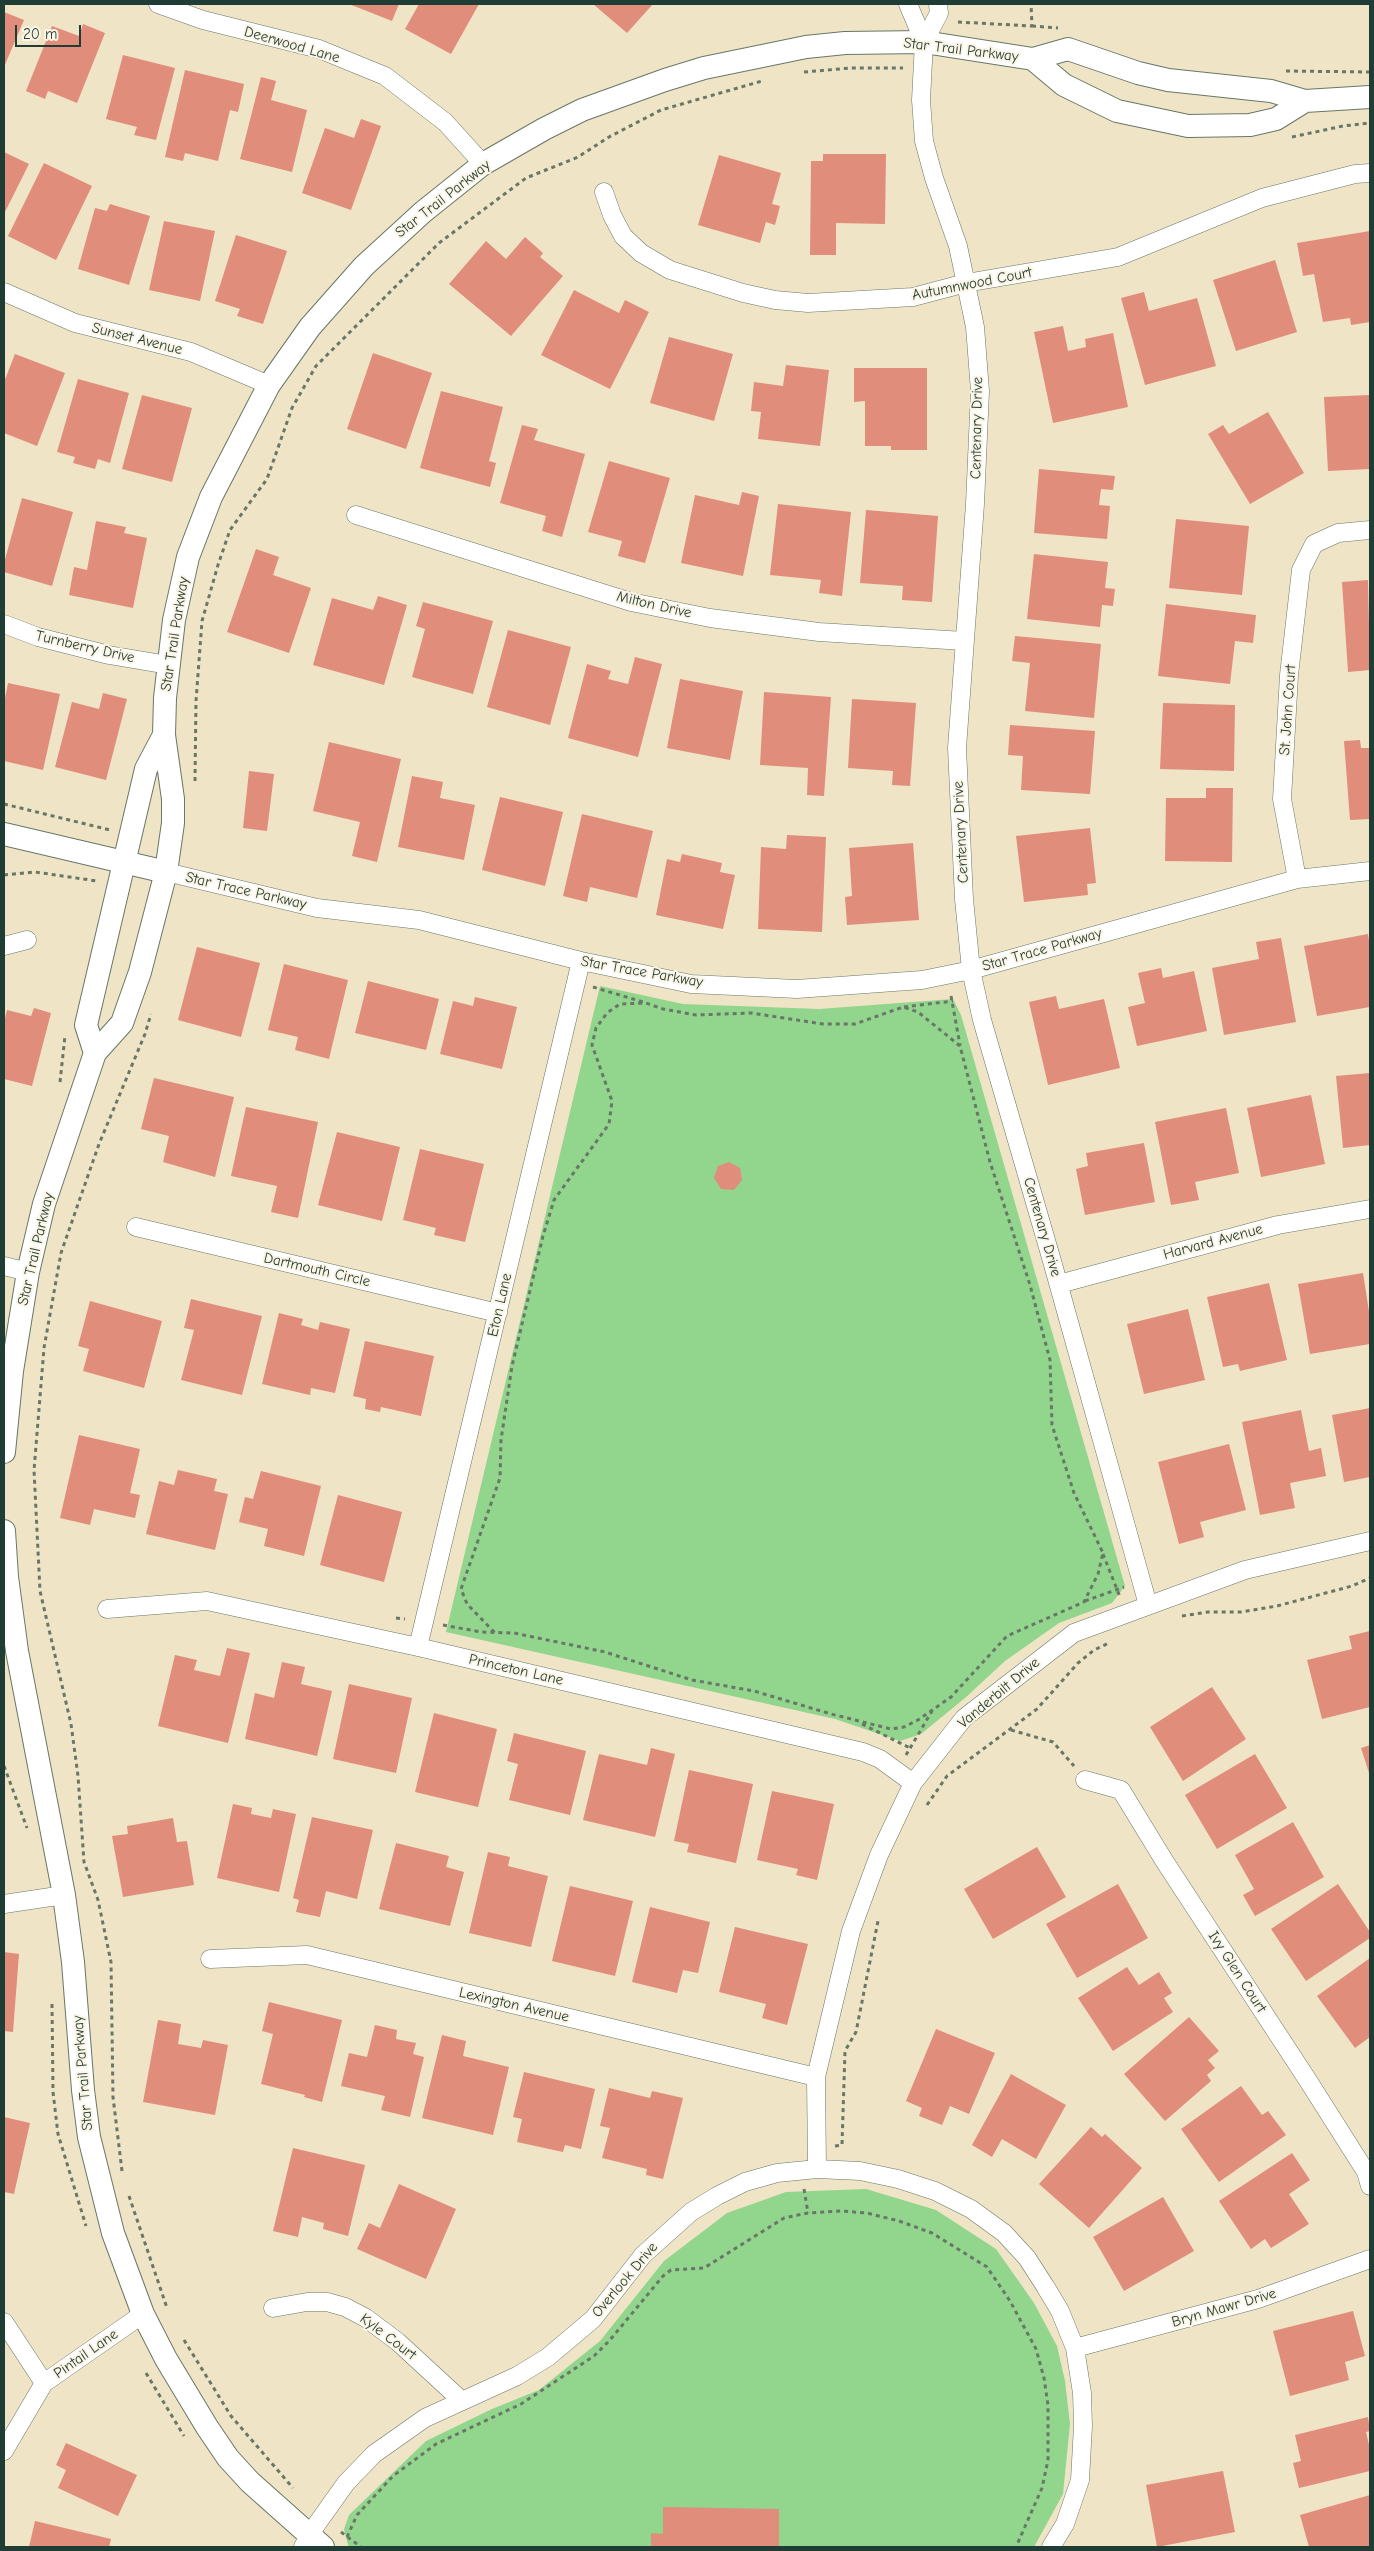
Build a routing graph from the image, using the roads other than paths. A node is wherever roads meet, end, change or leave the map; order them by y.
1 (158, 4) edge
2 (908, 4) edge
3 (938, 4) edge
4 (924, 42) junction
5 (1032, 59) junction
6 (1370, 97) edge
7 (1304, 101) junction
8 (483, 164) junction
9 (1370, 173) edge
10 (604, 192) dead end
11 (966, 284) junction
12 (4, 292) edge
13 (270, 385) junction
14 (356, 515) dead end
15 (1370, 530) edge
16 (4, 624) edge
17 (964, 641) junction
18 (168, 665) junction
19 (164, 735) junction
20 (4, 834) edge
21 (125, 863) junction
22 (1370, 871) edge
23 (166, 872) junction
24 (1297, 880) junction
25 (27, 940) dead end
26 (4, 946) edge
27 (581, 962) junction
28 (971, 970) junction
29 (95, 1053) junction
30 (1370, 1209) edge
31 (136, 1227) dead end
32 (4, 1266) edge
33 (28, 1272) junction
34 (1059, 1284) junction
35 (498, 1313) junction
36 (4, 1452) edge
37 (4, 1531) edge
38 (1370, 1541) edge
39 (1148, 1606) junction
40 (107, 1609) dead end
41 (418, 1647) junction
42 (1085, 1780) road end
43 (913, 1783) junction
44 (64, 1895) junction
45 (4, 1904) edge
46 (210, 1959) dead end
47 (816, 2077) junction
48 (809, 2170) junction
49 (1370, 2186) edge
50 (1370, 2259) edge
51 (272, 2308) dead end
52 (143, 2314) junction
53 (4, 2322) edge
54 (1075, 2348) junction
55 (44, 2383) junction
56 (461, 2400) junction
57 (4, 2451) edge
58 (312, 2543) edge
59 (1052, 2547) edge

1 - 8 street, Deerwood Lane
2 - 4 street
3 - 4 street
4 - 5 street, Star Trail Parkway
4 - 8 street, Star Trail Parkway
4 - 11 street, Centenary Drive
5 - 7 street, Star Trail Parkway
5 - 7 street, Star Trail Parkway
6 - 7 street, Star Trail Parkway
8 - 13 street, Star Trail Parkway
9 - 11 street, Autumnwood Court
10 - 11 street, Autumnwood Court
11 - 17 street, Centenary Drive
12 - 13 street, Sunset Avenue
13 - 18 street, Star Trail Parkway
14 - 17 street, Milton Drive
15 - 24 street, St. John Court
16 - 18 street, Turnberry Drive
17 - 28 street, Centenary Drive
18 - 19 street, Star Trail Parkway
19 - 21 street, Star Trail Parkway
19 - 23 street, Star Trail Parkway
20 - 21 street, Star Trace Parkway
21 - 23 street, Star Trace Parkway
21 - 29 street, Star Trail Parkway
22 - 24 street, Star Trace Parkway
23 - 27 street, Star Trace Parkway
23 - 29 street, Star Trail Parkway
24 - 28 street, Star Trace Parkway
25 - 26 street
27 - 28 street, Star Trace Parkway
27 - 35 street, Eton Lane
28 - 34 street, Centenary Drive
29 - 33 street, Star Trail Parkway
30 - 34 street, Harvard Avenue
31 - 35 street, Dartmouth Circle
32 - 33 street
33 - 36 street, Star Trail Parkway
34 - 39 street, Centenary Drive
35 - 41 street, Eton Lane
37 - 44 street, Star Trail Parkway
38 - 39 street, Vanderbilt Drive
39 - 43 street, Vanderbilt Drive
40 - 41 street, Princeton Lane
41 - 43 street, Princeton Lane
42 - 49 street, Ivy Glen Court
43 - 47 street, Vanderbilt Drive
44 - 45 street
44 - 52 street, Star Trail Parkway
46 - 47 street, Lexington Avenue
47 - 48 street, Vanderbilt Drive
48 - 54 street, Overlook Drive
48 - 56 street, Overlook Drive
50 - 54 street, Bryn Mawr Drive
51 - 56 street, Kyle Court
52 - 55 street, Pintail Lane
52 - 58 street, Star Trail Parkway
53 - 55 street
54 - 59 street, Overlook Drive
55 - 57 street, Pintail Lane
56 - 58 street, Overlook Drive

